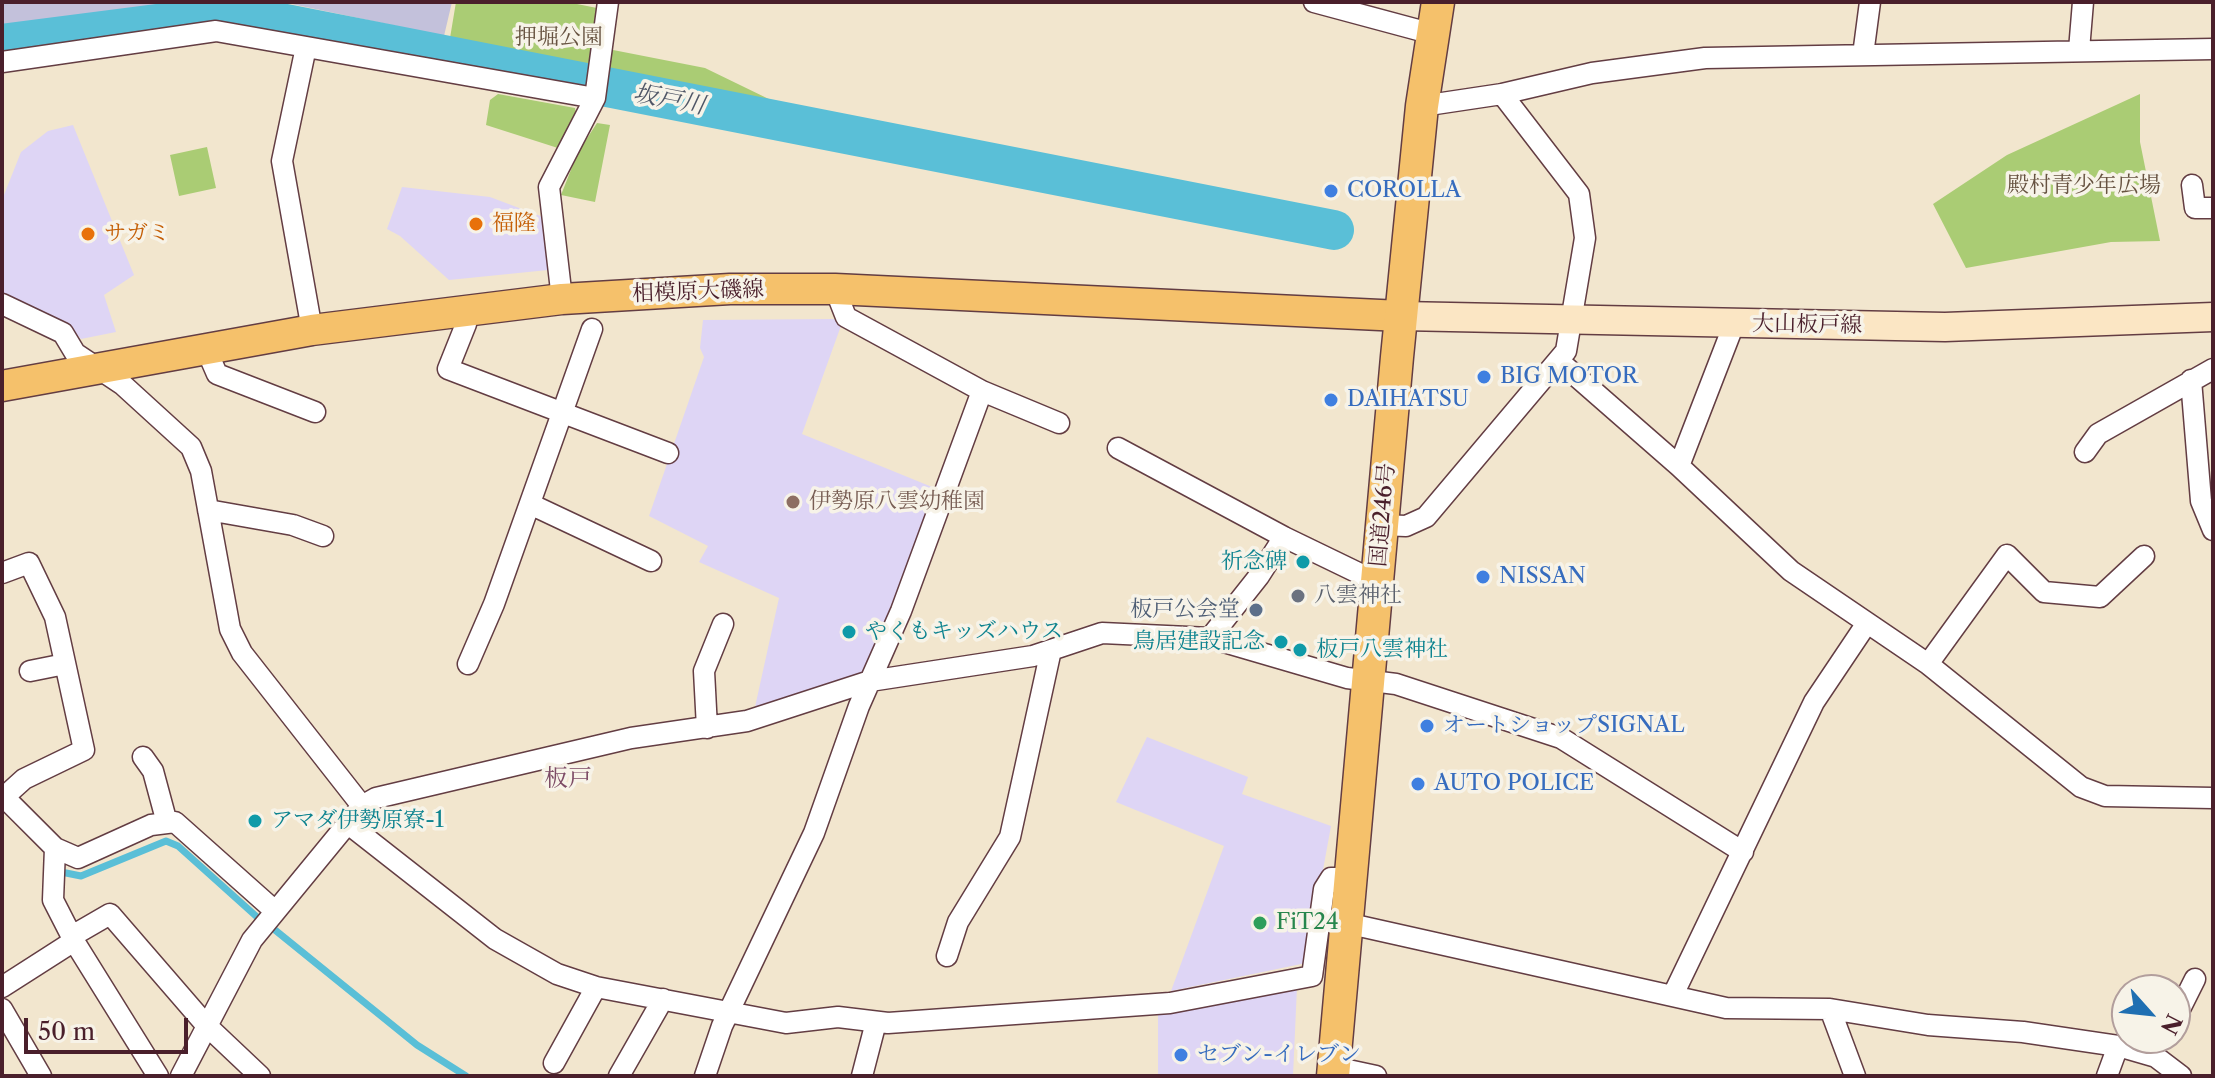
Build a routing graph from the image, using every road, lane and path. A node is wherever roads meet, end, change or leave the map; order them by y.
1 (608, 2) edge
2 (1314, 2) edge
3 (1438, 2) edge
4 (1870, 2) edge
5 (2083, 2) edge
6 (1433, 34) junction
7 (306, 47) junction
8 (2213, 49) edge
9 (2079, 50) junction
10 (1863, 55) junction
11 (2, 62) edge
12 (1502, 94) junction
13 (595, 98) junction
14 (1422, 106) junction
15 (2192, 185) dead end
16 (2201, 213) edge
17 (835, 289) junction
18 (562, 299) junction
19 (2, 304) edge
20 (461, 311) junction
21 (1401, 316) junction
22 (1572, 317) junction
23 (2213, 317) edge
24 (1734, 324) junction
25 (592, 329) dead end
26 (312, 330) junction
27 (207, 351) junction
28 (1560, 362) junction
29 (102, 369) junction
30 (2213, 369) edge
31 (2191, 380) junction
32 (2, 386) edge
33 (982, 391) junction
34 (315, 412) dead end
35 (564, 412) junction
36 (1059, 423) dead end
37 (1118, 448) dead end
38 (2085, 452) dead end
39 (668, 453) dead end
40 (1679, 466) junction
41 (530, 504) junction
42 (208, 510) junction
43 (1381, 525) junction
44 (2213, 530) edge
45 (323, 536) dead end
46 (1284, 537) junction
47 (2144, 556) dead end
48 (651, 561) dead end
49 (2, 573) edge
50 (1377, 582) junction
51 (1867, 623) junction
52 (723, 624) dead end
53 (1210, 638) junction
54 (1051, 650) junction
55 (65, 664) junction
56 (468, 664) dead end
57 (1928, 664) junction
58 (30, 671) dead end
59 (870, 681) junction
60 (1366, 681) junction
61 (707, 728) junction
62 (143, 757) dead end
63 (3, 796) edge
64 (2213, 798) edge
65 (362, 806) junction
66 (167, 823) junction
67 (347, 823) junction
68 (55, 848) junction
69 (1743, 852) junction
70 (1350, 878) junction
71 (275, 911) junction
72 (1346, 923) junction
73 (73, 938) junction
74 (947, 956) dead end
75 (2195, 979) dead end
76 (2, 987) edge
77 (596, 987) junction
78 (2191, 987) edge
79 (1673, 995) junction
80 (663, 999) junction
81 (2, 1009) edge
82 (1830, 1009) junction
83 (728, 1012) junction
84 (876, 1022) junction
85 (206, 1025) junction
86 (2111, 1045) edge
87 (556, 1049) dead end
88 (2115, 1054) edge
89 (2146, 1054) edge
90 (2158, 1054) edge
91 (2156, 1057) junction
92 (1334, 1071) edge
93 (41, 1076) edge
94 (158, 1076) edge
95 (181, 1076) edge
96 (260, 1076) edge
97 (619, 1076) edge
98 (705, 1076) edge
99 (862, 1076) edge
100 (1376, 1076) edge
101 (1855, 1076) edge
102 (2107, 1076) edge
103 (2181, 1076) edge

1 - 13 street
2 - 6 street
3 - 6 highway, 国道246号
4 - 10 street
5 - 9 street
6 - 14 highway, 国道246号
7 - 11 street
7 - 13 street
7 - 26 street
8 - 9 street
9 - 10 street
10 - 12 street
12 - 14 street
12 - 22 street
13 - 18 street
14 - 21 highway, 国道246号
15 - 16 street
17 - 18 main road, 相模原大磯線
17 - 21 main road, 相模原大磯線
17 - 33 street
18 - 20 main road, 相模原大磯線
19 - 29 street
20 - 26 main road, 相模原大磯線
20 - 35 street
21 - 22 main road, 大山板戸線
21 - 43 highway, 国道246号
22 - 24 main road, 大山板戸線
22 - 28 street
23 - 24 main road, 大山板戸線
24 - 40 street
25 - 35 street
26 - 27 main road, 相模原大磯線
27 - 29 main road, 相模原大磯線
27 - 34 street
28 - 40 street
28 - 43 street
29 - 32 main road, 相模原大磯線
29 - 42 street
30 - 31 street
31 - 38 street
31 - 44 street
33 - 36 street
33 - 59 street
35 - 39 street
35 - 41 street
37 - 46 street
40 - 51 street
41 - 48 street
41 - 56 street
42 - 45 street
42 - 65 street
43 - 50 highway, 国道246号
46 - 50 street
46 - 53 street
47 - 57 street
49 - 55 street
50 - 60 highway, 国道246号
51 - 57 street
51 - 69 street
52 - 61 street
53 - 54 street
53 - 60 street
54 - 59 street
54 - 74 street
55 - 58 street
55 - 63 street
57 - 64 street
59 - 61 street
59 - 83 street
60 - 69 street
60 - 70 highway, 国道246号
61 - 65 street
62 - 66 street
63 - 68 street
65 - 67 street
66 - 68 street
66 - 71 street
67 - 71 street
67 - 77 street
68 - 73 street
69 - 79 street
70 - 72 highway, 国道246号
70 - 84 street
71 - 85 street
72 - 79 street
72 - 92 highway, 国道246号
73 - 76 street
73 - 85 street
73 - 94 street
75 - 78 street
77 - 80 street
77 - 87 street
79 - 82 street
80 - 83 street
80 - 97 street
81 - 93 street
82 - 86 street
82 - 101 street
83 - 84 street
83 - 98 street
84 - 99 street
85 - 95 street
85 - 96 street
88 - 102 street
89 - 91 street
90 - 91 street
91 - 103 street
92 - 100 street

